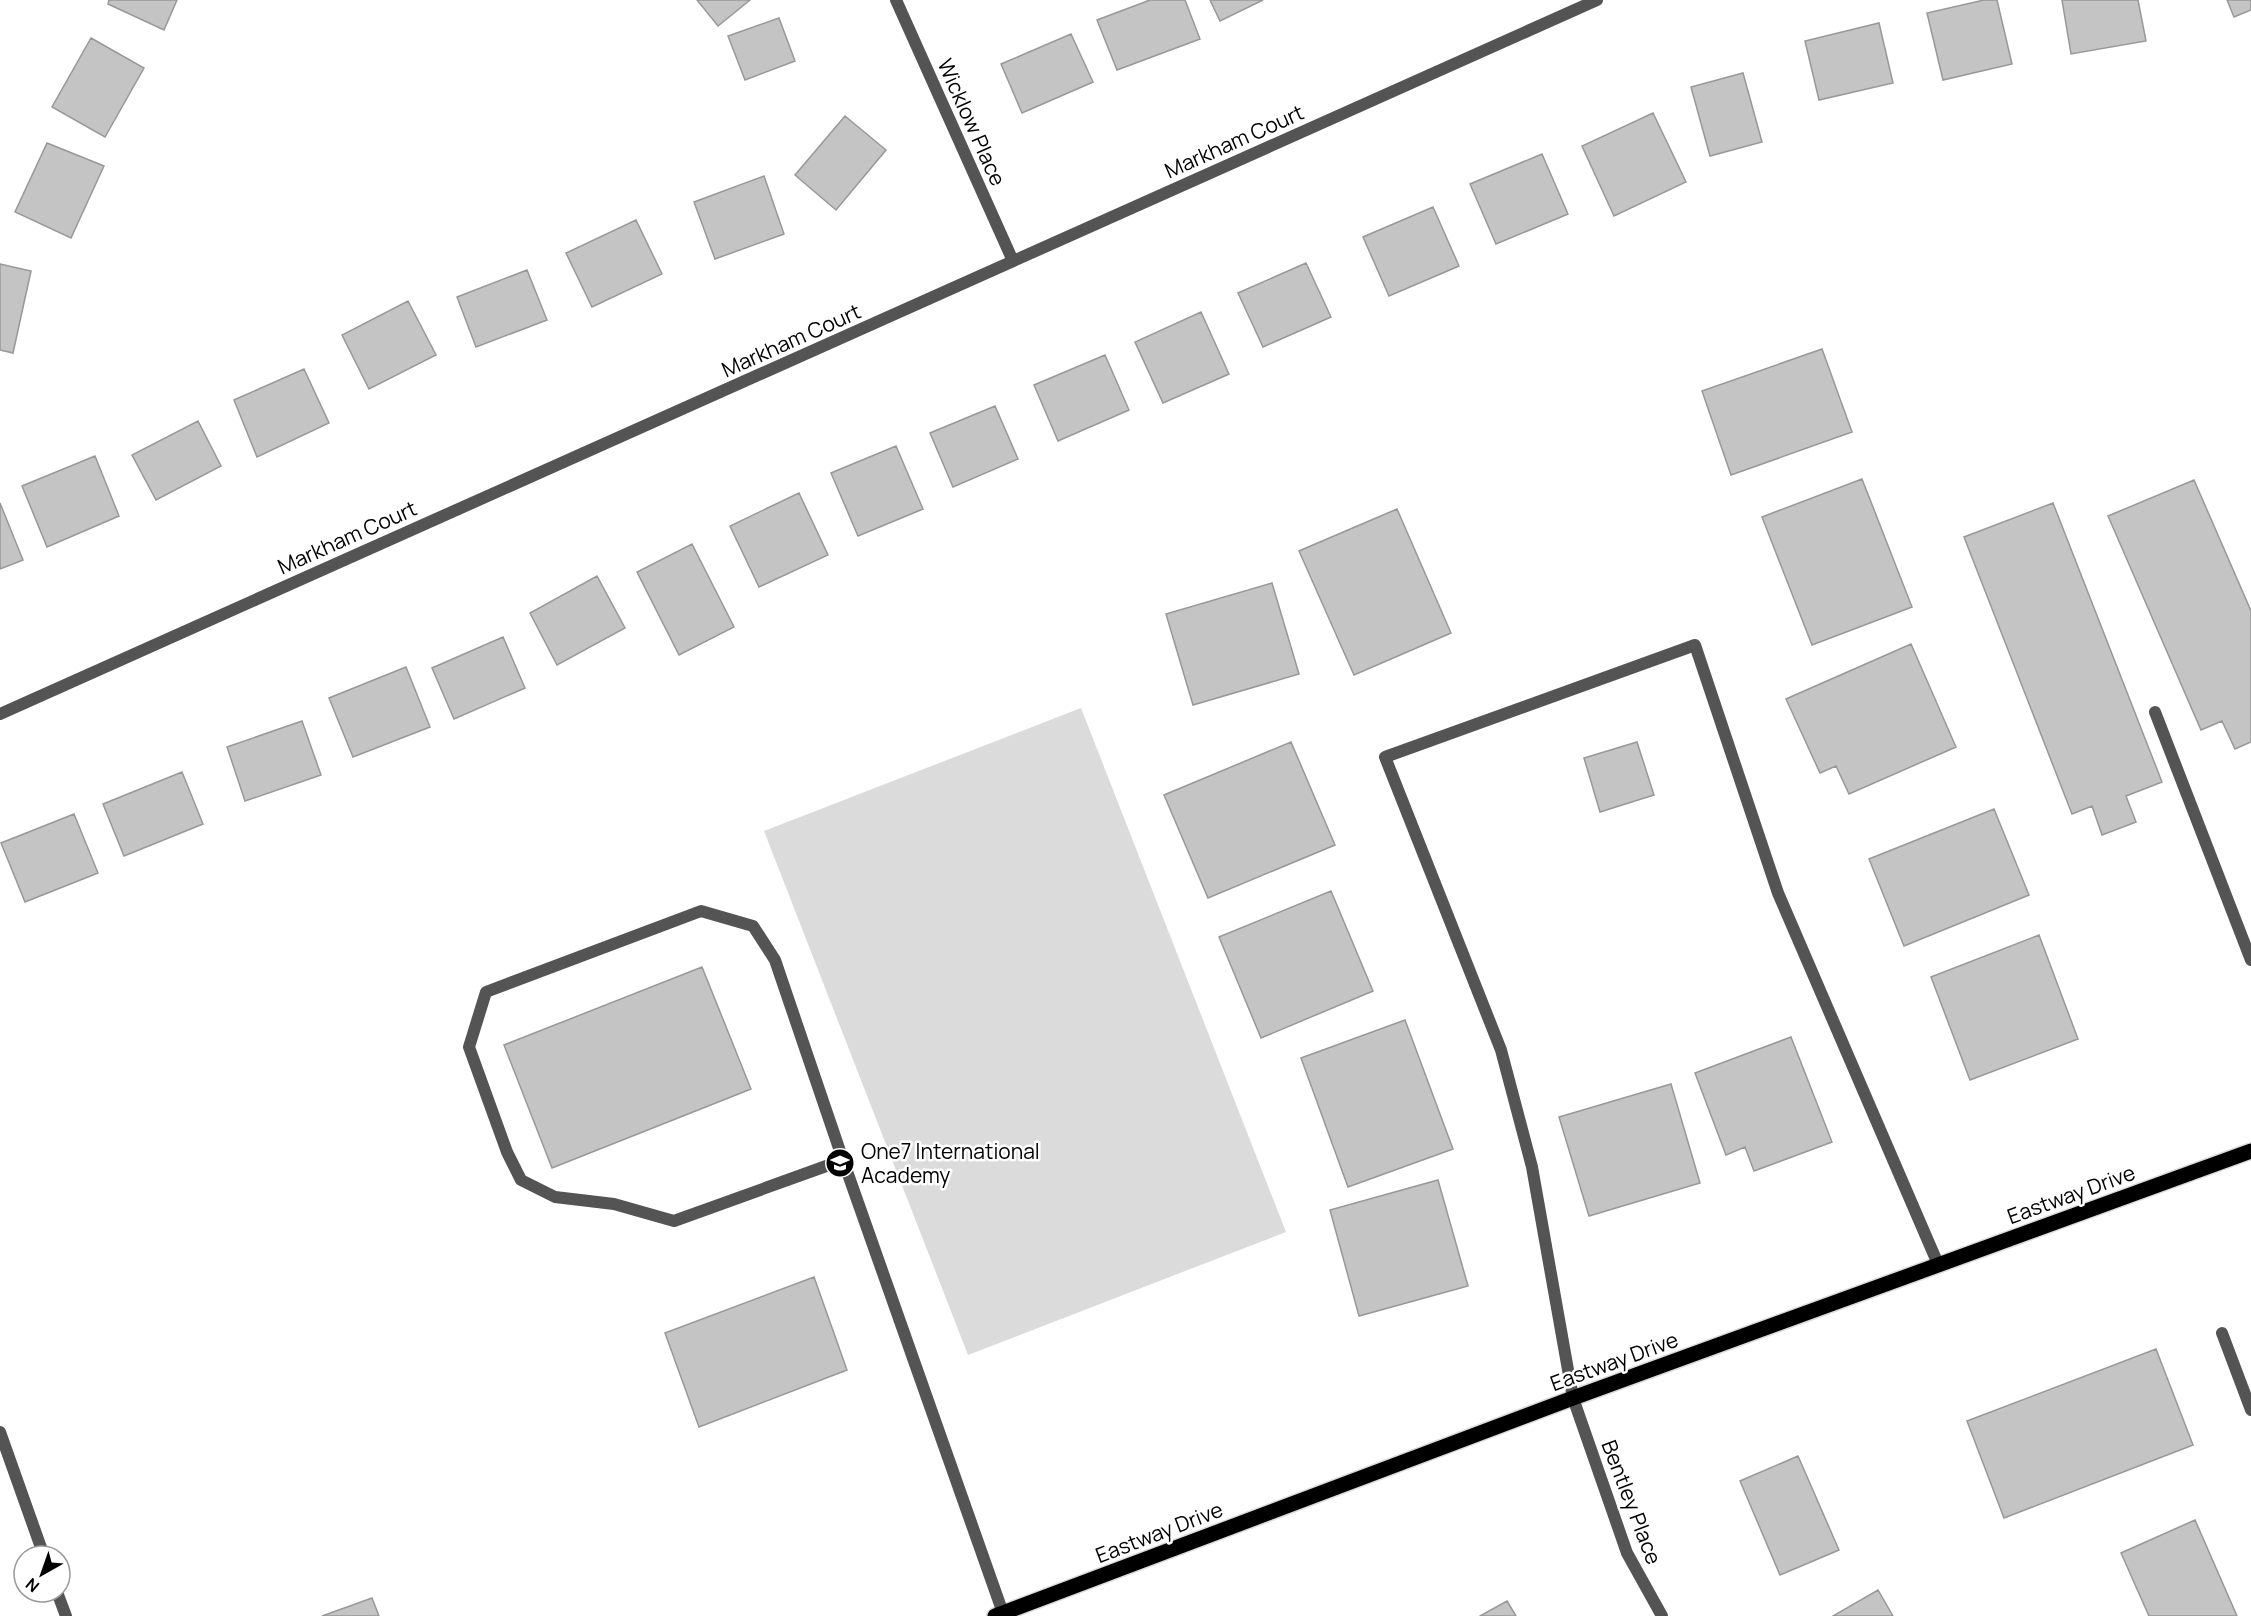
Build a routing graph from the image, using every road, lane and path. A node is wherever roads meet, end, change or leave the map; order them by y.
1 (896, 0) edge
2 (1597, 0) edge
3 (1013, 261) junction
4 (2155, 712) dead end
5 (0, 714) edge
6 (2251, 960) edge
7 (2251, 1151) edge
8 (843, 1160) junction
9 (1938, 1264) junction
10 (2222, 1332) dead end
11 (1573, 1398) junction
12 (2251, 1410) edge
13 (0, 1432) edge
14 (40, 1544) edge
15 (1001, 1615) edge
16 (1662, 1616) edge

1 - 3 street, Wicklow Place
2 - 3 street, Markham Court
3 - 5 street, Markham Court
4 - 6 street
7 - 9 main road, Eastway Drive
8 - 8 street
8 - 15 street
9 - 11 main road, Eastway Drive
9 - 11 street, Bentley Place
10 - 12 street
11 - 15 main road, Eastway Drive
11 - 16 street, Bentley Place
13 - 14 street

